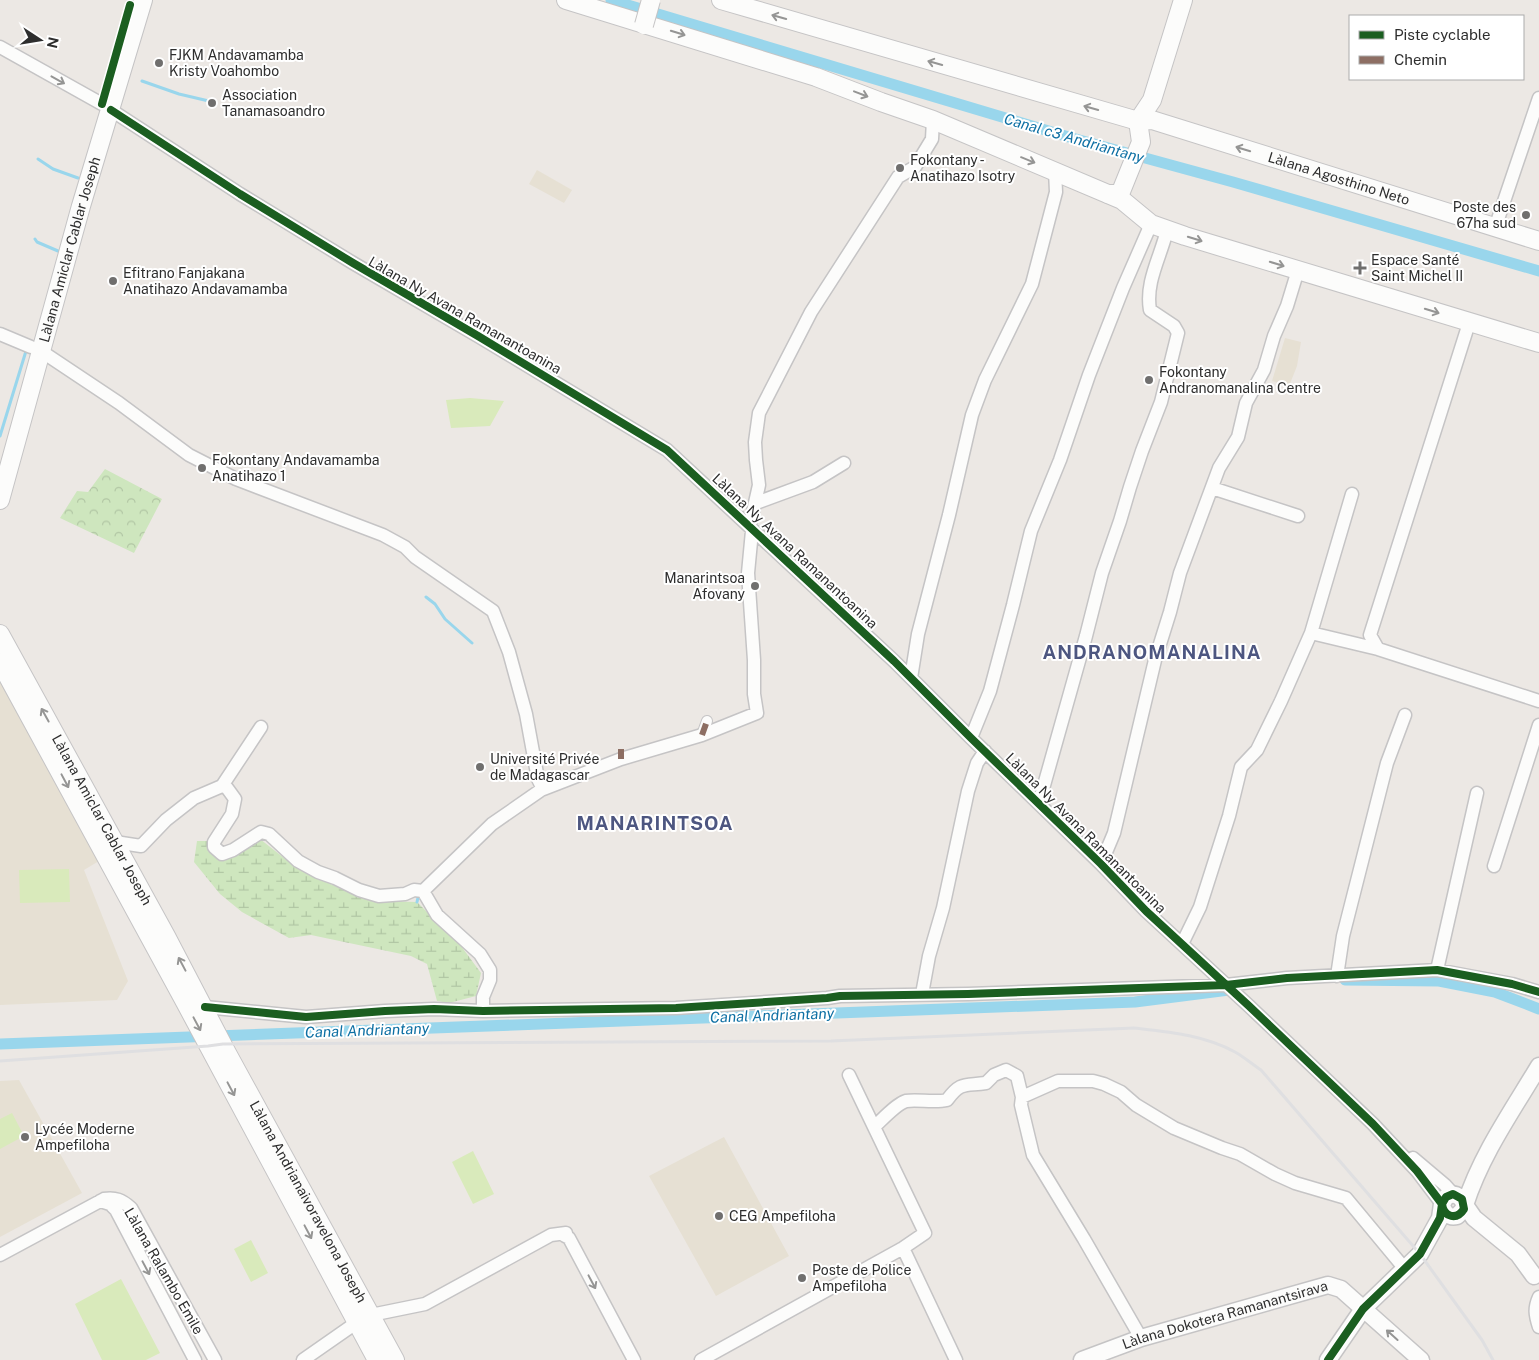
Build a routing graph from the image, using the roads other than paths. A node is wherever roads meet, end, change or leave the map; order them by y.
1 (132, 0) edge
2 (143, 0) edge
3 (566, 0) edge
4 (651, 0) edge
5 (721, 0) edge
6 (1183, 0) edge
7 (1190, 0) edge
8 (638, 22) junction
9 (0, 47) edge
10 (1539, 98) edge
11 (106, 107) junction
12 (933, 120) junction
13 (1144, 129) junction
14 (1055, 171) junction
15 (1115, 197) junction
16 (1159, 227) junction
17 (1495, 228) junction
18 (1539, 240) edge
19 (1298, 270) junction
20 (1469, 322) junction
21 (0, 334) edge
22 (1539, 344) edge
23 (36, 349) junction
24 (0, 455) edge
25 (844, 464) dead end
26 (1212, 488) junction
27 (1352, 494) dead end
28 (0, 500) edge
29 (756, 503) junction
30 (1298, 516) dead end
31 (750, 525) junction
32 (1312, 633) junction
33 (0, 634) edge
34 (1378, 649) junction
35 (0, 662) edge
36 (911, 678) junction
37 (1539, 701) edge
38 (1405, 715) dead end
39 (707, 721) dead end
40 (1539, 725) edge
41 (261, 727) dead end
42 (702, 735) junction
43 (971, 738) junction
44 (985, 751) junction
45 (541, 784) junction
46 (222, 786) junction
47 (1477, 793) dead end
48 (1039, 803) junction
49 (115, 842) junction
50 (1101, 864) junction
51 (1494, 866) dead end
52 (418, 890) junction
53 (1182, 944) junction
54 (1437, 970) junction
55 (1337, 976) junction
56 (1226, 985) junction
57 (1539, 992) edge
58 (922, 994) junction
59 (205, 1007) junction
60 (483, 1010) junction
61 (216, 1045) junction
62 (1539, 1066) edge
63 (849, 1075) dead end
64 (1022, 1097) junction
65 (874, 1127) junction
66 (102, 1200) junction
67 (1453, 1205) junction
68 (903, 1248) junction
69 (0, 1255) edge
70 (1405, 1269) junction
71 (1536, 1279) edge
72 (1539, 1297) edge
73 (1363, 1309) junction
74 (364, 1319) junction
75 (1539, 1327) edge
76 (1141, 1338) junction
77 (195, 1360) edge
78 (214, 1360) edge
79 (303, 1360) edge
80 (377, 1360) edge
81 (395, 1360) edge
82 (634, 1360) edge
83 (701, 1360) edge
84 (956, 1360) edge
85 (1082, 1360) edge
86 (1328, 1360) edge
87 (1421, 1360) edge

1 - 11 main road, Làlana Amiclar Cablar Joseph
2 - 11 main road, Làlana Amiclar Cablar Joseph
3 - 8 main road
4 - 8 main road, bridge
13 -> 5 main road, Làlana Agosthino Neto
6 - 13 main road
7 - 13 main road
8 -> 12 main road
9 -> 11 street, Làlana Ny Avana Ramanantoanina
10 - 17 street
11 - 23 main road, Làlana Amiclar Cablar Joseph
11 - 31 street, Làlana Ny Avana Ramanantoanina
12 -> 14 main road
12 - 29 street
13 - 15 main road
17 -> 13 main road, Làlana Agosthino Neto
14 - 15 main road
14 - 36 street
15 - 16 main road
16 -> 19 main road
16 - 43 street
16 - 48 street
17 - 18 main road, Làlana Agosthino Neto
19 -> 20 main road
19 - 26 street
20 - 22 main road
20 - 34 street
21 - 23 street
23 - 24 main road, Làlana Amiclar Cablar Joseph
23 - 28 main road, Làlana Amiclar Cablar Joseph
23 - 45 street
25 - 29 street
26 - 30 street
26 - 50 street
27 - 32 street
29 - 31 street
31 - 36 street, Làlana Ny Avana Ramanantoanina
31 - 42 street
32 - 34 street
32 - 53 street
49 -> 33 main road, Làlana Amiclar Cablar Joseph
34 - 37 street
35 -> 61 main road, Làlana Amiclar Cablar Joseph
36 - 43 street, Làlana Ny Avana Ramanantoanina
38 - 55 street
39 - 42 street
40 - 51 street
41 - 46 street
42 - 45 street
43 - 44 street, Làlana Ny Avana Ramanantoanina
44 - 48 street, Làlana Ny Avana Ramanantoanina
44 - 58 street
45 - 52 street
46 - 49 street
46 - 52 street
47 - 54 street
48 - 50 street, Làlana Ny Avana Ramanantoanina
59 -> 49 main road, Làlana Amiclar Cablar Joseph
50 - 53 street, Làlana Ny Avana Ramanantoanina
52 - 60 street
53 - 56 street, Làlana Ny Avana Ramanantoanina
54 - 55 street
54 - 57 street
55 - 56 street
56 - 58 street
56 - 67 street, Làlana Ny Avana Ramanantoanina
58 - 60 street
59 - 60 street
59 - 61 main road, Làlana Amiclar Cablar Joseph
61 - 74 main road, Làlana Andrianaivoravelona Joseph
62 - 67 street
63 - 65 street
64 - 65 street
64 - 70 street
64 - 76 street
65 - 68 street
66 - 69 street
66 -> 77 street
66 - 78 street, Làlana Ralambo Emile
67 - 70 street
67 - 71 street
68 - 83 street
68 - 84 street
70 - 73 street
72 - 75 street
73 - 76 street, Làlana Dokotera Ramanantsirava
73 - 86 street
87 -> 73 street, Làlana Dokotera Ramanantsirava
74 - 79 street
74 - 80 main road, Làlana Andrianaivoravelona Joseph
74 - 81 main road, Làlana Andrianaivoravelona Joseph
74 -> 82 street
76 - 85 street, Làlana Dokotera Ramanantsirava

